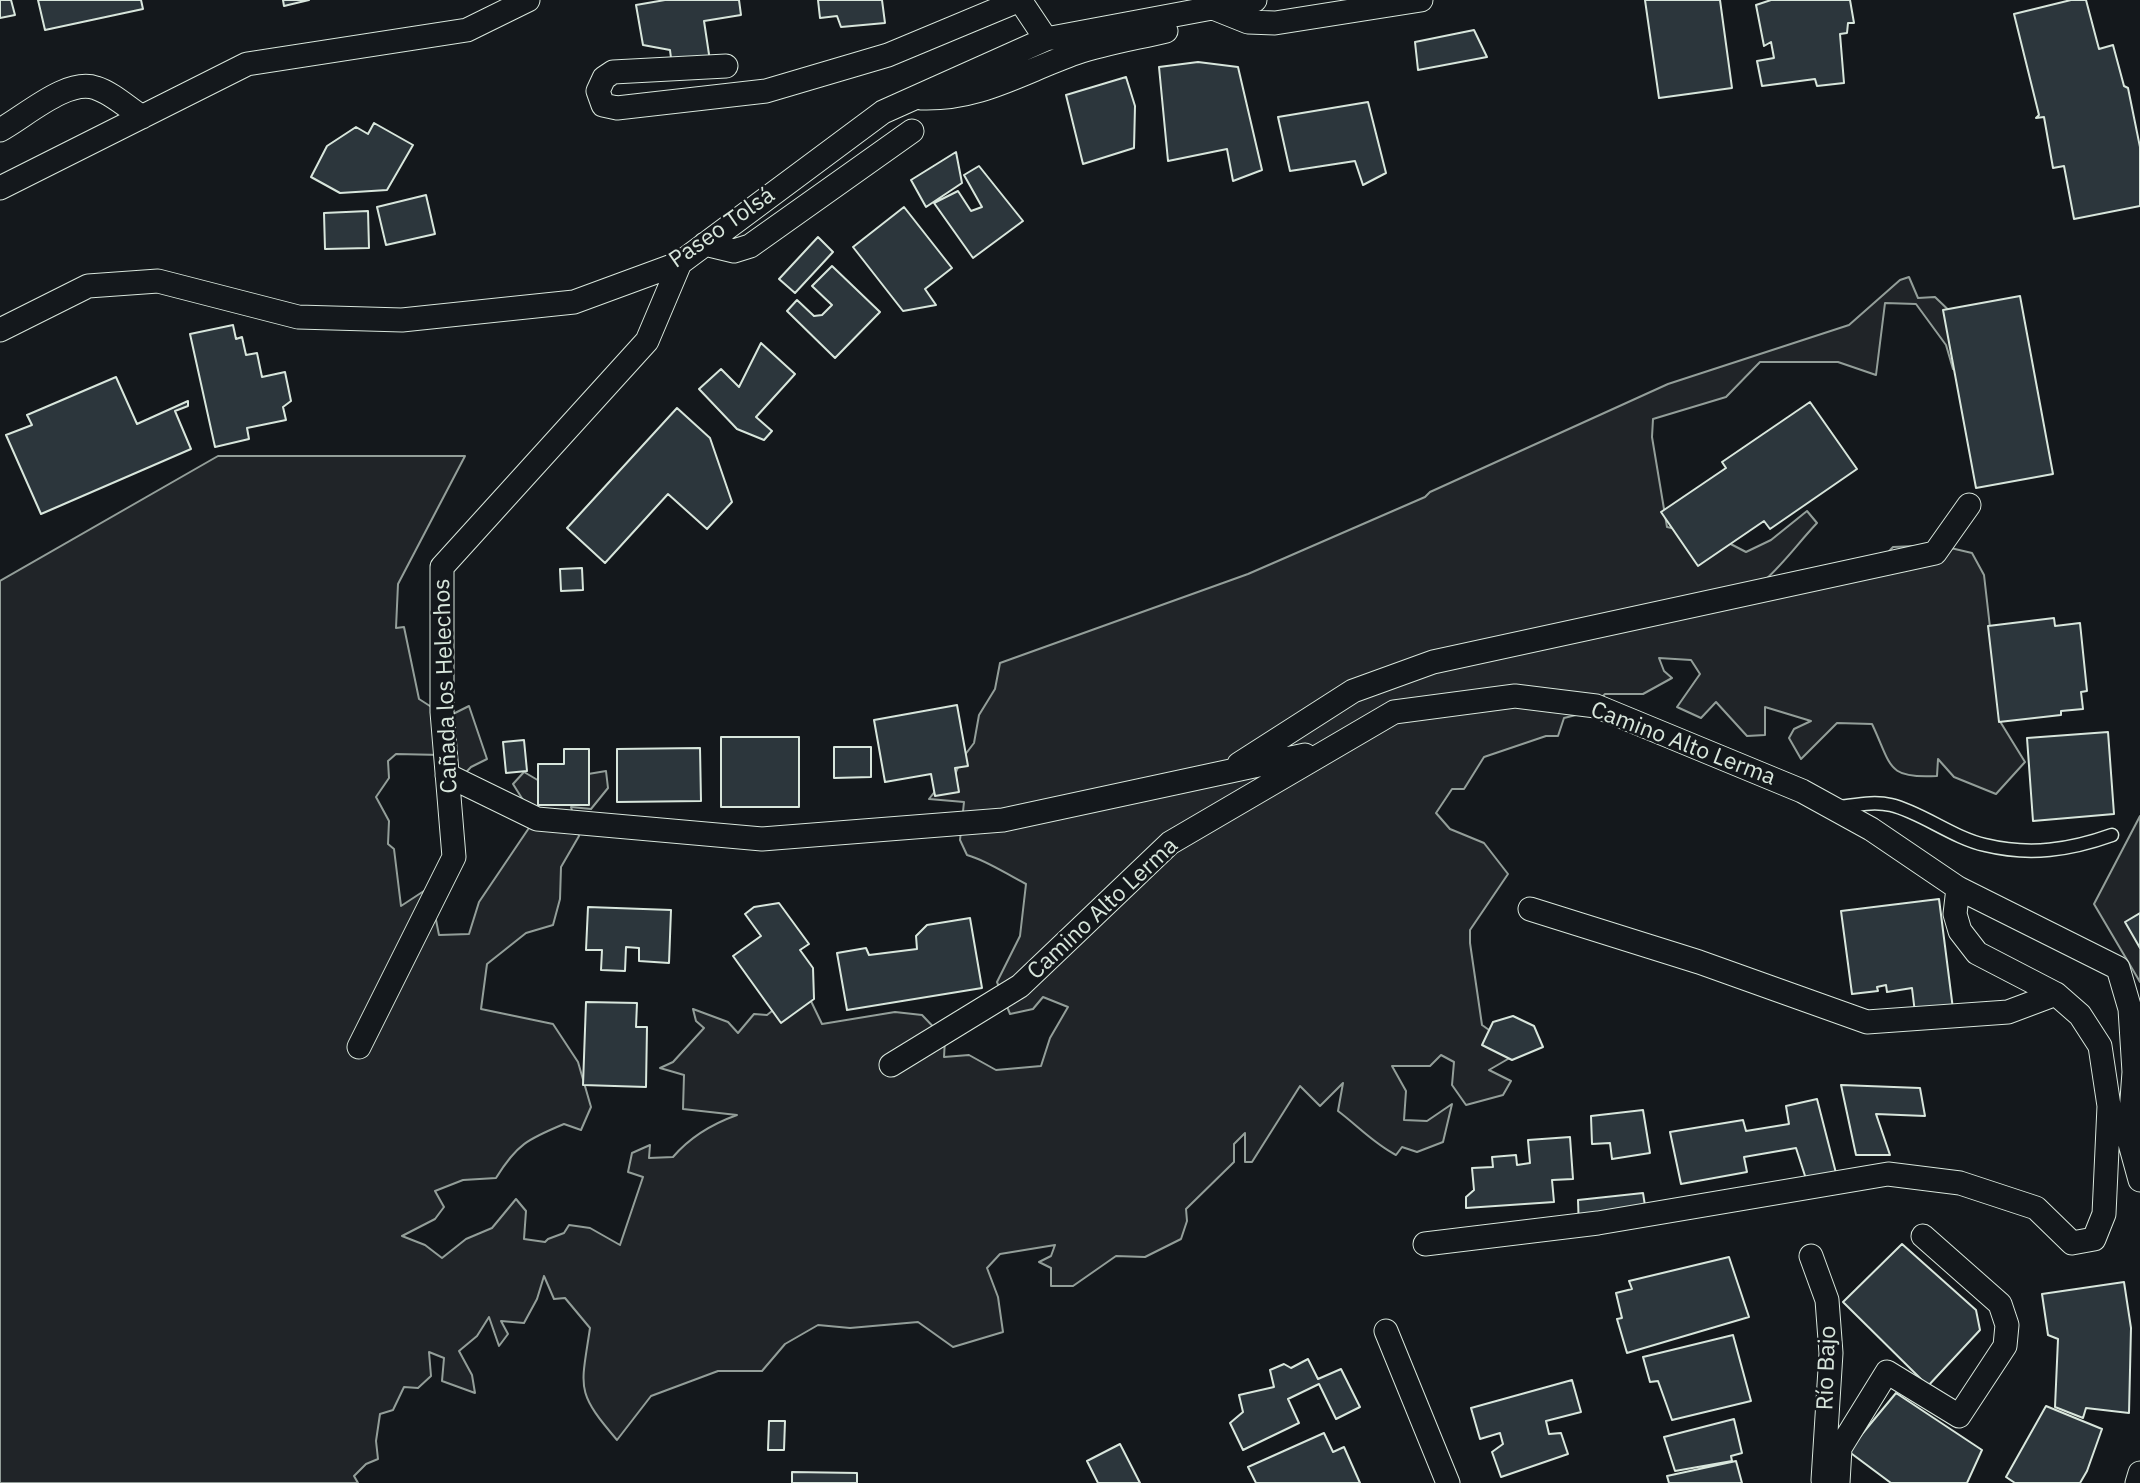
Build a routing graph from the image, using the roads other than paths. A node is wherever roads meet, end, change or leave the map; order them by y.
1 (528, 0) edge
2 (1020, 0) edge
3 (1255, 0) edge
4 (1421, 0) edge
5 (1213, 8) junction
6 (1180, 27) dead end
7 (1046, 39) junction
8 (726, 66) dead end
9 (915, 98) junction
10 (142, 117) junction
11 (5, 124) edge
12 (912, 131) dead end
13 (0, 188) edge
14 (705, 244) junction
15 (680, 263) junction
16 (0, 330) edge
17 (1969, 505) dead end
18 (1329, 750) junction
19 (1225, 774) junction
20 (447, 775) junction
21 (1834, 808) junction
22 (2112, 835) dead end
23 (1958, 888) junction
24 (1530, 909) dead end
25 (2056, 994) junction
26 (359, 1047) dead end
27 (891, 1065) dead end
28 (2140, 1180) edge
29 (1923, 1236) dead end
30 (1425, 1244) dead end
31 (1811, 1256) dead end
32 (1386, 1331) dead end
33 (2140, 1473) edge
34 (1448, 1483) edge
35 (1823, 1483) edge
36 (1838, 1483) edge
37 (2137, 1483) edge

1 - 10 street
2 - 7 street
2 - 8 street
3 - 5 street, Paseo Tolsá
4 - 5 street
5 - 7 street, Paseo Tolsá
6 - 9 street
7 - 9 street, Paseo Tolsá
9 - 14 street, Paseo Tolsá
10 - 11 street
10 - 13 street
12 - 14 street
14 - 15 street, Paseo Tolsá
15 - 16 street, Paseo Tolsá
15 - 20 street, Cañada los Helechos
17 - 19 street
18 - 19 street
18 - 21 street, Camino Alto Lerma
18 - 27 street, Camino Alto Lerma
19 - 20 street
20 - 26 street, Cañada los Helechos
21 - 22 lane
21 - 23 street, Camino Alto Lerma
23 - 25 street
23 - 28 street, Camino Alto Lerma
24 - 25 street
25 - 30 street
29 - 36 street
31 - 35 street, Río Bajo
32 - 34 street
33 - 37 street

